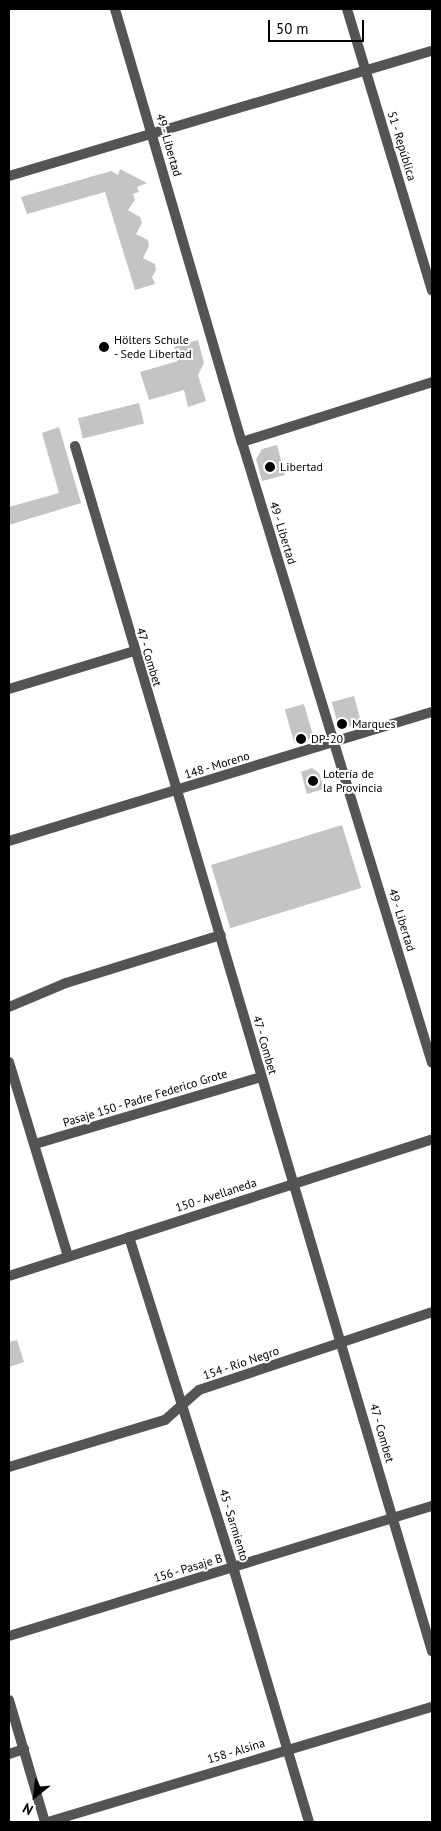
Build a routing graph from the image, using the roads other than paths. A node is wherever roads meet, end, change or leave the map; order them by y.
1 (115, 9) edge
2 (347, 9) edge
3 (432, 51) edge
4 (366, 70) junction
5 (153, 134) junction
6 (9, 176) edge
7 (432, 290) edge
8 (432, 382) edge
9 (242, 442) junction
10 (75, 446) dead end
11 (134, 651) junction
12 (9, 689) edge
13 (432, 712) edge
14 (334, 742) junction
15 (178, 790) junction
16 (9, 842) edge
17 (221, 935) junction
18 (9, 1007) edge
19 (430, 1047) edge
20 (9, 1062) edge
21 (432, 1063) edge
22 (261, 1077) junction
23 (432, 1138) edge
24 (35, 1144) junction
25 (294, 1182) junction
26 (128, 1237) junction
27 (68, 1256) junction
28 (9, 1276) edge
29 (432, 1312) edge
30 (342, 1342) junction
31 (183, 1405) junction
32 (9, 1467) edge
33 (432, 1506) edge
34 (394, 1518) junction
35 (234, 1567) junction
36 (9, 1636) edge
37 (432, 1651) edge
38 (9, 1700) edge
39 (432, 1706) edge
40 (286, 1749) junction
41 (24, 1750) junction
42 (9, 1754) edge
43 (46, 1822) edge
44 (309, 1822) edge

1 - 5 street, 49 - Libertad
2 - 4 street, 51 - República
3 - 4 street
4 - 5 street
4 - 7 street, 51 - República
5 - 6 street
5 - 9 street, 49 - Libertad
8 - 9 street
9 - 14 street, 49 - Libertad
10 - 11 street, 47 - Combet
11 - 12 street
11 - 15 street, 47 - Combet
13 - 14 street, 148 - Moreno
14 - 15 street, 148 - Moreno
14 - 19 street, 49 - Libertad
15 - 16 street, 148 - Moreno
15 - 17 street, 47 - Combet
17 - 18 street
17 - 22 street, 47 - Combet
19 - 21 street, 49 - Libertad
20 - 24 street
22 - 24 street, Pasaje 150 - Padre Federico Grote
22 - 25 street, 47 - Combet
23 - 25 street, 150 - Avellaneda
24 - 27 street
25 - 26 street, 150 - Avellaneda
25 - 30 street, 47 - Combet
26 - 27 street, 150 - Avellaneda
26 - 31 street, 45 - Sarmiento
27 - 28 street, 150 - Avellaneda
29 - 30 street, 154 - Río Negro
30 - 31 street, 154 - Río Negro
30 - 34 street, 47 - Combet
31 - 32 street, 154 - Río Negro
31 - 35 street, 45 - Sarmiento
33 - 34 street, 156 - Pasaje B
34 - 35 street, 156 - Pasaje B
34 - 37 street, 47 - Combet
35 - 36 street, 156 - Pasaje B
35 - 40 street, 45 - Sarmiento
38 - 41 street
39 - 40 street, 158 - Alsina
40 - 43 street, 158 - Alsina
40 - 44 street, 45 - Sarmiento
41 - 42 street
41 - 43 street

